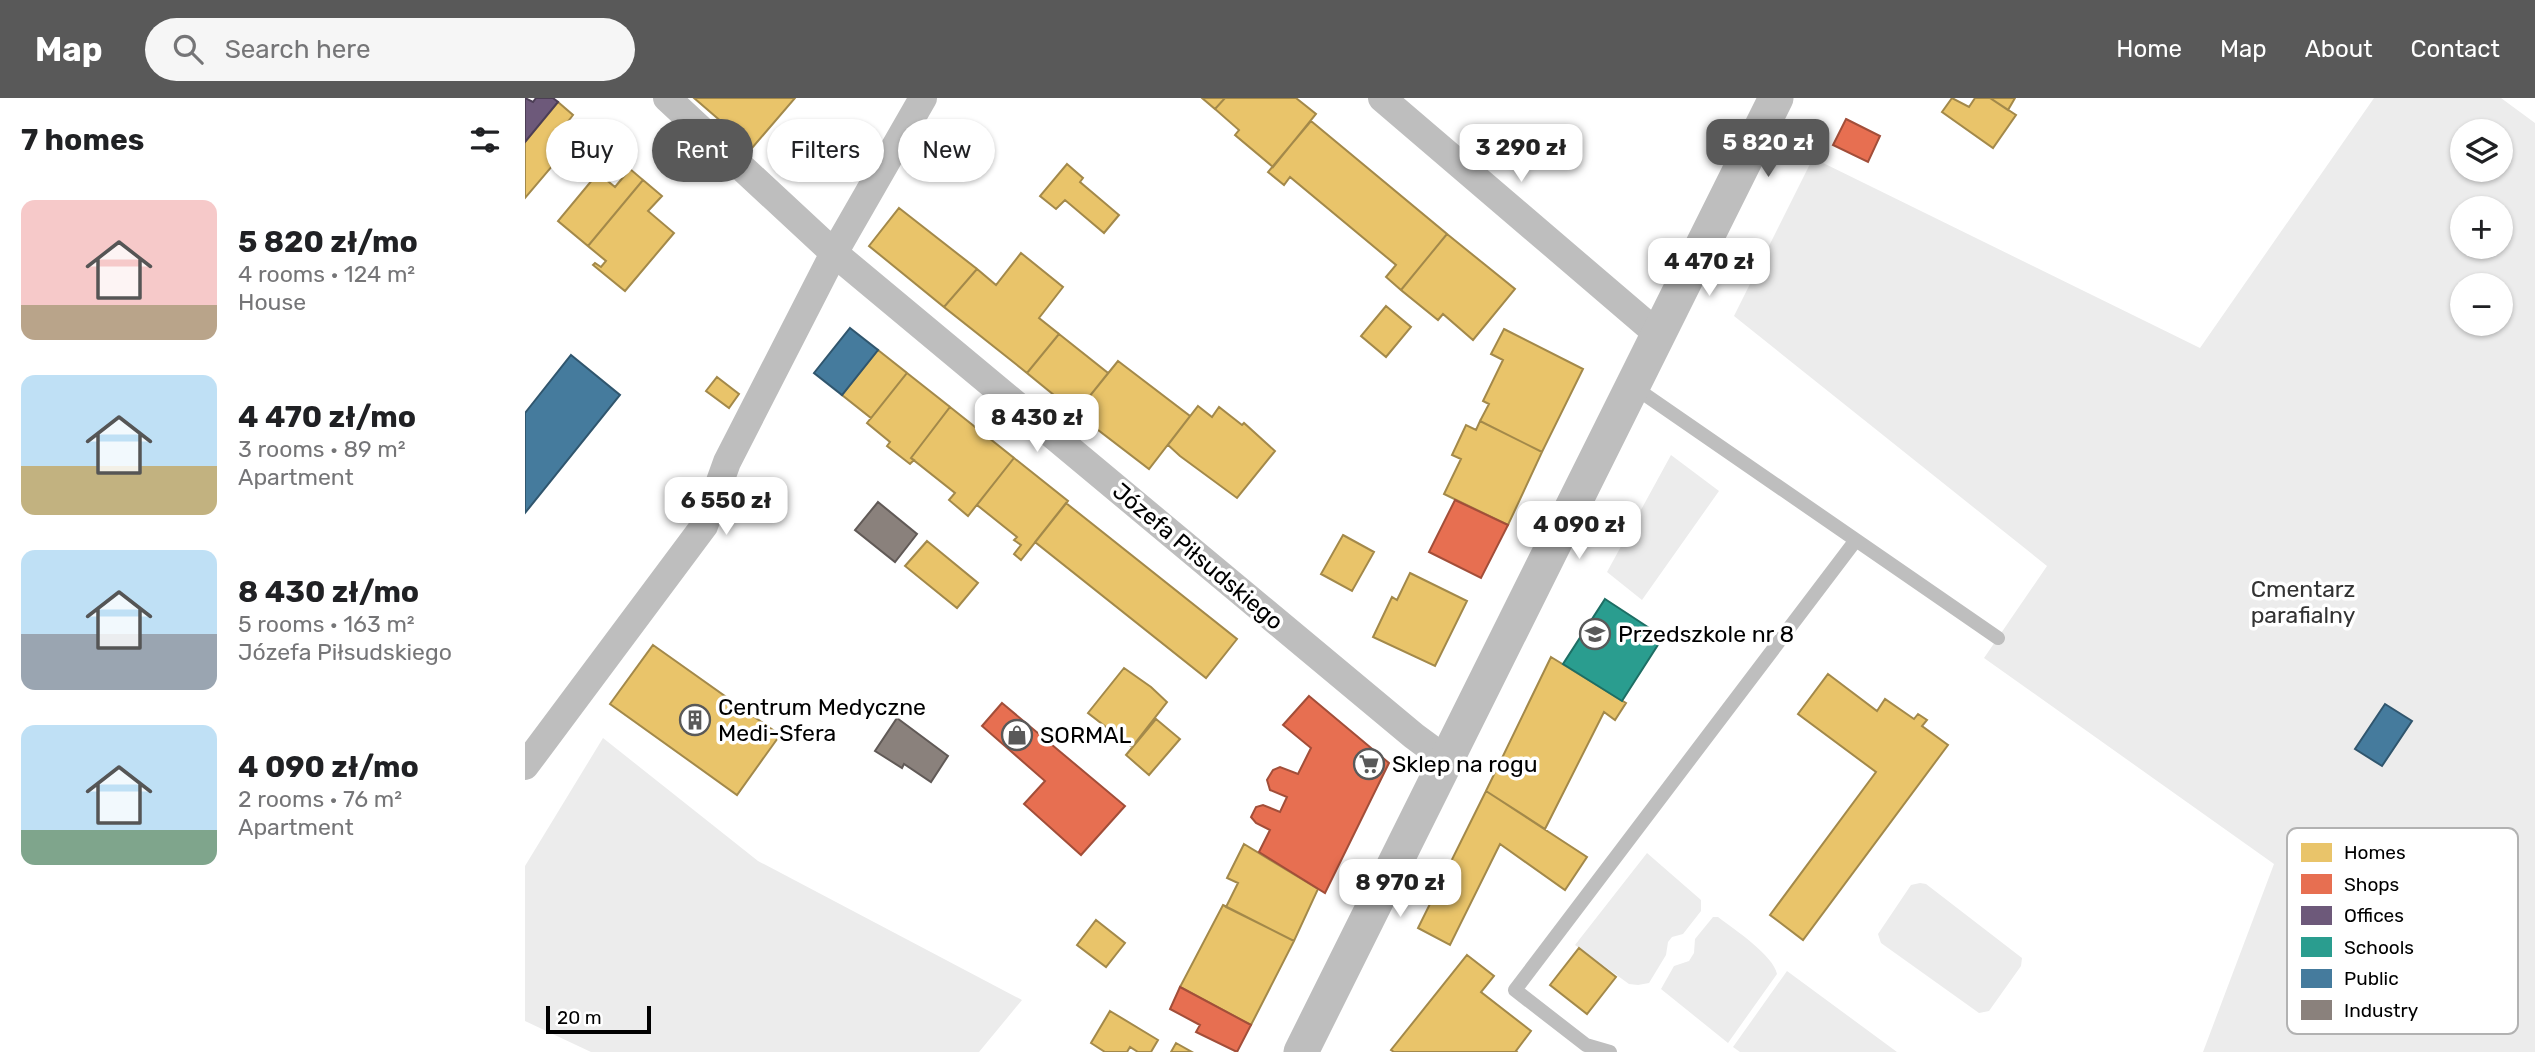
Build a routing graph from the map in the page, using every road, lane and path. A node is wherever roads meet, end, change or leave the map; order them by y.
1 (667, 98) edge
2 (923, 98) edge
3 (1382, 98) edge
4 (1776, 98) edge
5 (834, 253) junction
6 (1660, 335) junction
7 (1634, 387) junction
8 (1856, 540) junction
9 (1998, 638) dead end
10 (1448, 761) junction
11 (525, 765) edge
12 (1301, 1052) edge
13 (1610, 1052) edge

1 - 5 street, Józefa Piłsudskiego
2 - 5 street
3 - 6 street
4 - 6 street
5 - 10 street, Józefa Piłsudskiego
5 - 11 street
6 - 7 street
7 - 8 lane
7 - 10 street
8 - 9 lane
8 - 13 lane
10 - 12 street

